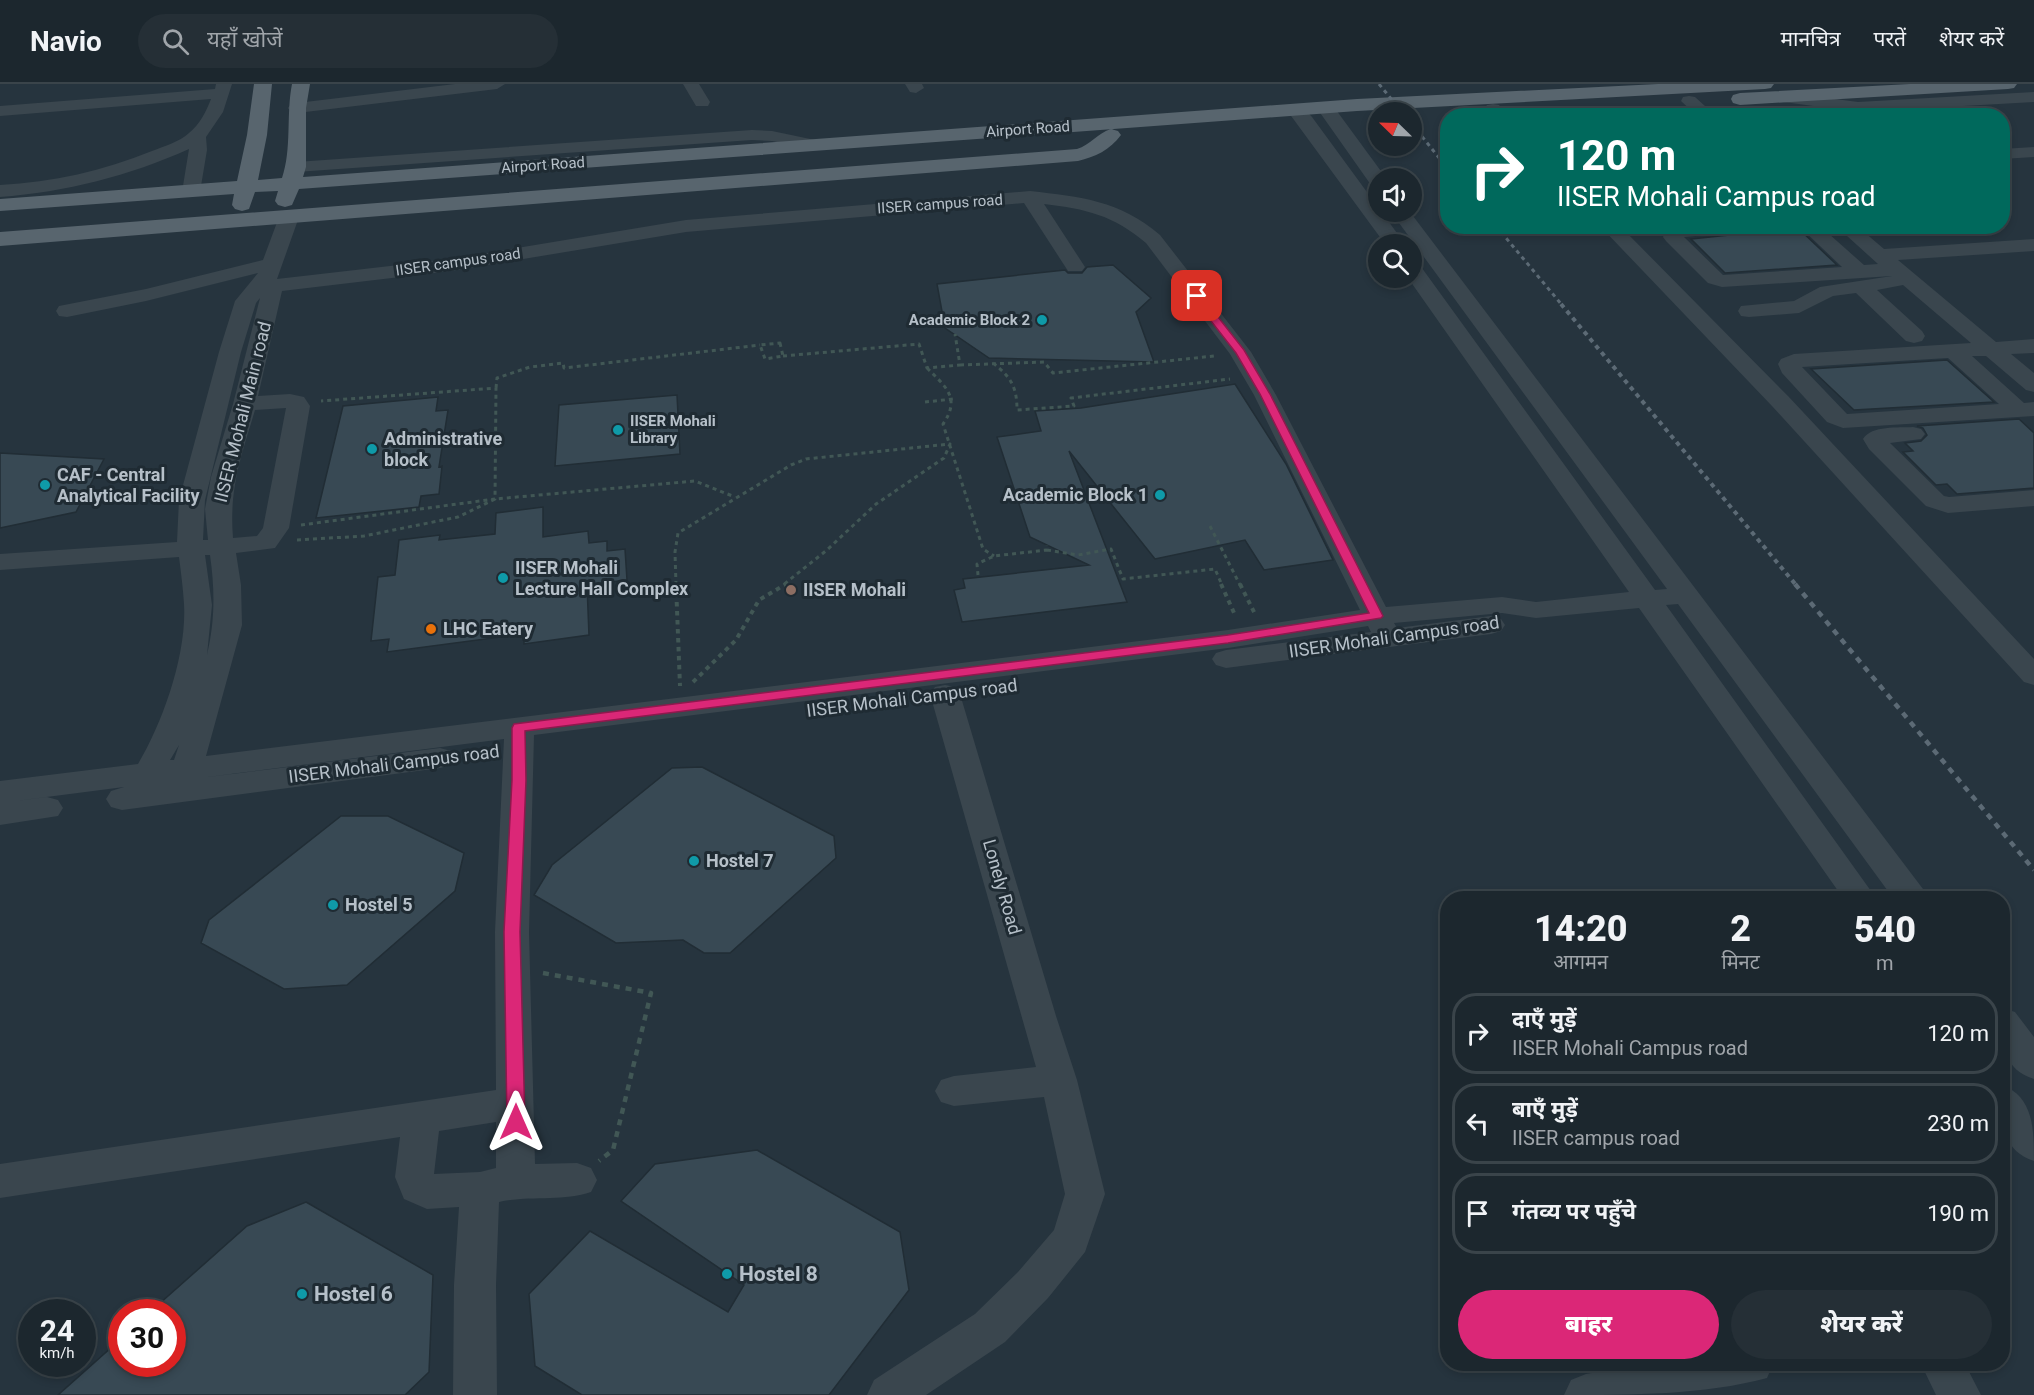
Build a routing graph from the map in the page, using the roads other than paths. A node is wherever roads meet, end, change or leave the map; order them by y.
1 (263, 84) edge
2 (301, 84) edge
3 (496, 84) edge
4 (691, 84) edge
5 (1765, 84) edge
6 (2008, 84) edge
7 (223, 88) edge
8 (411, 89) edge
9 (1782, 97) junction
10 (2034, 97) edge
11 (1689, 101) junction
12 (702, 102) dead end
13 (1858, 107) junction
14 (297, 108) junction
15 (1590, 108) edge
16 (1698, 108) edge
17 (1864, 108) edge
18 (2034, 109) edge
19 (0, 111) edge
20 (2010, 111) edge
21 (1422, 112) edge
22 (1440, 112) edge
23 (1329, 113) junction
24 (1368, 114) edge
25 (1301, 115) junction
26 (197, 136) junction
27 (2034, 153) edge
28 (2010, 154) edge
29 (1369, 168) edge
30 (0, 191) edge
31 (191, 192) junction
32 (290, 192) junction
33 (46, 195) junction
34 (244, 196) junction
35 (1030, 197) junction
36 (0, 206) edge
37 (1408, 222) edge
38 (0, 223) edge
39 (1388, 234) edge
40 (1617, 234) edge
41 (1674, 234) edge
42 (1816, 234) edge
43 (1855, 234) edge
44 (0, 239) edge
45 (2034, 245) edge
46 (1881, 255) junction
47 (1075, 267) dead end
48 (1905, 276) junction
49 (266, 279) junction
50 (1861, 279) junction
51 (1422, 282) edge
52 (67, 311) dead end
53 (1749, 311) dead end
54 (1914, 336) dead end
55 (2034, 346) edge
56 (1992, 349) junction
57 (1954, 352) junction
58 (1789, 364) junction
59 (1746, 367) junction
60 (2034, 385) edge
61 (245, 404) junction
62 (2029, 414) edge
63 (1843, 421) junction
64 (1800, 423) junction
65 (1875, 439) junction
66 (1819, 442) junction
67 (2034, 498) edge
68 (221, 545) junction
69 (190, 547) junction
70 (0, 562) edge
71 (1686, 595) junction
72 (1647, 598) junction
73 (1382, 627) junction
74 (2034, 676) edge
75 (945, 694) junction
76 (519, 738) junction
77 (183, 780) junction
78 (139, 787) junction
79 (0, 792) edge
80 (0, 813) edge
81 (1855, 891) edge
82 (1906, 891) edge
83 (2010, 1032) edge
84 (2034, 1064) edge
85 (1059, 1080) junction
86 (954, 1091) dead end
87 (516, 1103) junction
88 (2010, 1111) edge
89 (421, 1118) junction
90 (2034, 1145) edge
91 (577, 1180) road end
92 (0, 1181) edge
93 (498, 1185) junction
94 (1715, 1371) edge
95 (1946, 1371) edge
96 (475, 1395) edge
97 (889, 1395) edge
98 (1586, 1395) edge
99 (1959, 1395) edge

1 - 34 main road
2 - 14 main road
3 - 8 street
4 - 12 street
5 - 23 main road
6 - 9 main road
7 - 19 street
7 - 26 street
8 - 14 street
9 - 11 main road
9 - 13 street
10 - 13 street
11 - 15 main road
11 - 16 street
13 - 17 street
14 - 32 main road
18 - 20 street
21 - 22 main road
23 - 24 main road
23 - 25 main road
23 - 29 street
25 - 32 main road, Airport Road
25 - 32 main road
25 - 39 street
26 - 31 street
26 - 33 street
27 - 28 street
30 - 33 street
31 - 33 main road
31 - 34 main road
32 - 34 main road
32 - 44 main road
32 - 49 street
33 - 36 main road
34 - 38 main road
35 - 47 street
35 - 49 street, IISER campus road
35 - 73 street, IISER campus road
37 - 71 street
40 - 59 street
41 - 50 street
42 - 50 street
43 - 46 street
45 - 46 street
46 - 48 street
48 - 50 street
48 - 56 street
49 - 52 street, IISER campus road
49 - 61 street, IISER Mohali Main road
49 - 69 street
50 - 53 street
50 - 54 street
51 - 72 street
55 - 56 street
56 - 57 street
56 - 60 street
57 - 58 street
57 - 62 street
58 - 59 street
58 - 63 street
59 - 64 street
61 - 68 street, IISER Mohali Main road
61 - 68 street
62 - 63 street
62 - 65 street
63 - 64 street
64 - 66 street
65 - 66 street
65 - 67 street
66 - 74 street
68 - 69 street
68 - 77 street, IISER Mohali Main road
69 - 70 street
69 - 78 street
71 - 72 street, IISER Mohali Campus road
71 - 82 street
72 - 73 street, IISER Mohali Campus road
72 - 81 street
73 - 75 street, IISER Mohali Campus road
73 - 76 street, IISER Mohali Campus road
75 - 76 street, IISER Mohali Campus road
75 - 85 street, Lonely Road
76 - 77 street, IISER Mohali Campus road
76 - 87 street
77 - 78 street, IISER Mohali Campus road
78 - 79 street, IISER Mohali Campus road
78 - 80 street, IISER Mohali Campus road
83 - 84 street
85 - 86 street
85 - 97 street, Lonely Road
87 - 89 street
87 - 93 street
88 - 90 street
89 - 92 street
89 - 93 street
91 - 93 street
93 - 96 street
94 - 98 street
95 - 99 street

